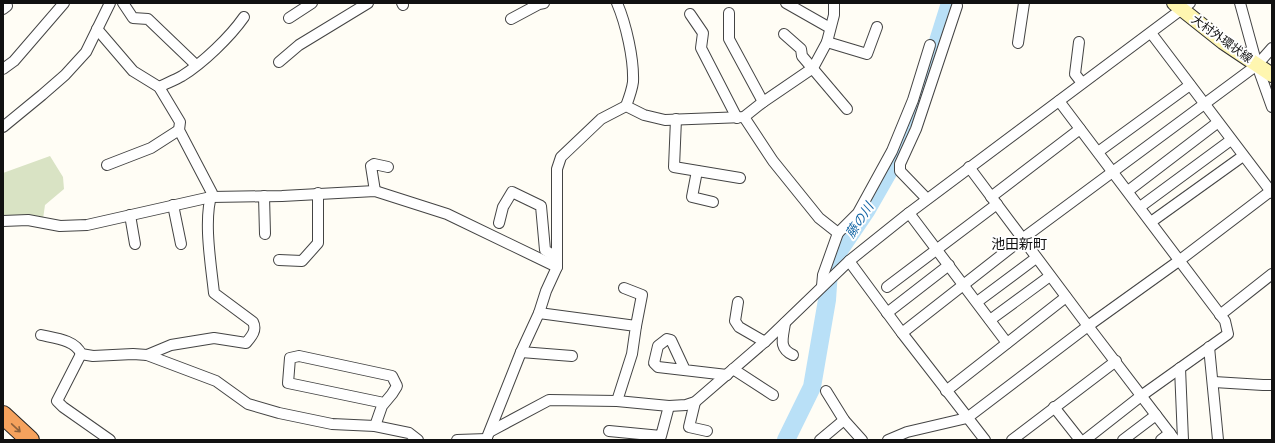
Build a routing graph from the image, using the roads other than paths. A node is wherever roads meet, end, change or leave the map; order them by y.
1 (5, 3) edge
2 (64, 3) edge
3 (110, 3) edge
4 (123, 3) edge
5 (312, 3) edge
6 (367, 3) edge
7 (544, 3) edge
8 (616, 3) edge
9 (786, 3) edge
10 (834, 3) edge
11 (1024, 3) edge
12 (1240, 3) edge
13 (1182, 5) edge
14 (957, 6) dead end
15 (3, 9) edge
16 (729, 13) dead end
17 (690, 14) dead end
18 (244, 17) dead end
19 (289, 18) dead end
20 (511, 19) dead end
21 (877, 27) dead end
22 (830, 28) junction
23 (97, 29) junction
24 (1151, 33) junction
25 (784, 34) dead end
26 (827, 42) junction
27 (1079, 42) dead end
28 (1018, 43) dead end
29 (930, 45) dead end
30 (1272, 48) edge
31 (278, 62) dead end
32 (196, 64) junction
33 (1257, 64) junction
34 (813, 68) junction
35 (3, 69) edge
36 (1272, 74) edge
37 (1082, 83) junction
38 (1190, 85) junction
39 (159, 87) junction
40 (1059, 101) junction
41 (763, 102) junction
42 (1204, 104) junction
43 (626, 106) junction
44 (1272, 107) edge
45 (847, 109) dead end
46 (740, 118) junction
47 (676, 119) junction
48 (1218, 123) junction
49 (3, 127) edge
50 (1080, 129) junction
51 (179, 130) junction
52 (1231, 140) junction
53 (1098, 152) junction
54 (1243, 156) junction
55 (107, 165) dead end
56 (388, 166) dead end
57 (969, 167) junction
58 (697, 171) junction
59 (1113, 172) junction
60 (740, 178) dead end
61 (375, 191) junction
62 (1128, 191) junction
63 (1272, 191) edge
64 (318, 193) junction
65 (264, 196) junction
66 (211, 197) junction
67 (927, 199) junction
68 (994, 201) junction
69 (713, 202) dead end
70 (174, 205) junction
71 (1140, 207) junction
72 (909, 213) junction
73 (130, 215) junction
74 (3, 221) edge
75 (1151, 222) junction
76 (499, 223) dead end
77 (838, 233) junction
78 (266, 234) dead end
79 (1022, 239) junction
80 (135, 244) dead end
81 (181, 244) dead end
82 (937, 249) junction
83 (1036, 258) junction
84 (279, 260) dead end
85 (1180, 260) junction
86 (849, 261) junction
87 (557, 263) junction
88 (949, 265) junction
89 (1272, 274) edge
90 (1050, 276) junction
91 (964, 284) junction
92 (823, 286) junction
93 (887, 287) dead end
94 (624, 288) dead end
95 (1066, 297) junction
96 (738, 302) dead end
97 (977, 302) junction
98 (539, 313) junction
99 (887, 313) junction
100 (1220, 315) junction
101 (990, 320) junction
102 (785, 323) junction
103 (636, 326) junction
104 (1088, 326) junction
105 (902, 333) junction
106 (41, 335) dead end
107 (765, 342) junction
108 (1007, 343) junction
109 (1209, 347) junction
110 (521, 352) junction
111 (81, 354) junction
112 (146, 355) junction
113 (793, 355) dead end
114 (572, 356) dead end
115 (1116, 361) junction
116 (1180, 368) junction
117 (685, 370) dead end
118 (730, 372) junction
119 (1214, 382) junction
120 (1272, 385) edge
121 (946, 390) junction
122 (826, 391) dead end
123 (773, 395) dead end
124 (1141, 396) junction
125 (617, 401) junction
126 (695, 402) junction
127 (384, 403) junction
128 (669, 406) junction
129 (1054, 407) junction
130 (1156, 415) junction
131 (3, 416) edge
132 (967, 418) junction
133 (844, 420) junction
134 (375, 426) junction
135 (609, 431) dead end
136 (707, 431) dead end
137 (488, 437) edge
138 (1172, 437) edge
139 (30, 440) edge
140 (110, 440) edge
141 (418, 440) edge
142 (457, 440) edge
143 (820, 440) edge
144 (862, 440) edge
145 (888, 440) edge
146 (985, 440) edge
147 (1012, 440) edge
148 (1080, 440) edge
149 (1085, 440) edge
150 (1124, 440) edge
151 (1161, 440) edge
152 (1183, 440) edge
153 (1218, 440) edge

1 - 15 street
2 - 35 street
3 - 23 street
4 - 32 street
5 - 19 street
6 - 31 street
7 - 20 street
8 - 43 street
9 - 22 street
10 - 22 street
11 - 28 street
12 - 33 street
13 - 24 street
13 - 33 main road, 大村外環状線
14 - 67 street
16 - 41 street
17 - 46 street
18 - 32 street
21 - 26 street
22 - 26 street
23 - 39 street
23 - 49 street
24 - 37 street
24 - 38 street
25 - 34 street
26 - 34 street
27 - 37 street
29 - 77 street
30 - 33 street
32 - 39 street
33 - 36 main road, 大村外環状線
33 - 42 street
33 - 44 street
34 - 41 street
34 - 45 street
37 - 40 street
38 - 42 street
38 - 53 street
39 - 51 street
40 - 50 street
40 - 57 street
41 - 46 street
42 - 48 street
42 - 59 street
43 - 47 street
43 - 87 street
46 - 47 street
46 - 77 street
47 - 58 street
48 - 52 street
48 - 62 street
50 - 53 street
50 - 68 street
51 - 55 street
51 - 66 street
52 - 54 street
52 - 71 street
53 - 59 street
54 - 63 street
54 - 75 street
56 - 61 street
57 - 67 street
57 - 68 street
58 - 60 street
58 - 69 street
59 - 62 street
59 - 79 street
61 - 64 street
61 - 87 street
62 - 71 street
63 - 85 street
64 - 65 street
64 - 84 street
65 - 66 street
65 - 78 street
66 - 70 street
66 - 112 street
67 - 72 street
68 - 79 street
68 - 82 street
70 - 73 street
70 - 81 street
71 - 75 street
72 - 82 street
72 - 86 street
73 - 74 street
73 - 80 street
75 - 85 street
76 - 87 street
77 - 92 street
79 - 83 street
79 - 91 street
82 - 88 street
82 - 93 street
83 - 90 street
83 - 97 street
85 - 100 street
85 - 104 street
86 - 92 street
86 - 99 street
87 - 98 street
88 - 91 street
88 - 99 street
89 - 100 street
90 - 95 street
90 - 101 street
91 - 97 street
91 - 105 street
92 - 102 street
94 - 103 street
95 - 104 street
95 - 108 street
96 - 107 street
97 - 101 street
98 - 103 street
98 - 110 street
99 - 105 street
100 - 109 street
101 - 108 street
102 - 107 street
102 - 113 street
103 - 125 street
104 - 115 street
104 - 132 street
105 - 121 street
106 - 111 street
107 - 118 street
108 - 121 street
109 - 116 street
109 - 119 street
110 - 114 street
110 - 137 street
111 - 112 street
111 - 140 street
112 - 134 street
115 - 124 street
115 - 129 street
116 - 124 street
116 - 152 street
117 - 118 street
118 - 123 street
118 - 126 street
119 - 120 street
119 - 153 street
121 - 132 street
122 - 133 street
124 - 130 street
124 - 149 street
125 - 128 street
125 - 137 street
126 - 128 street
126 - 136 street
127 - 127 street
127 - 134 street
128 - 135 street
129 - 147 street
129 - 148 street
130 - 138 street
130 - 150 street
131 -> 139 highway
132 - 145 street
132 - 146 street
133 - 143 street
133 - 144 street
134 - 141 street
137 - 142 street
138 - 151 street

